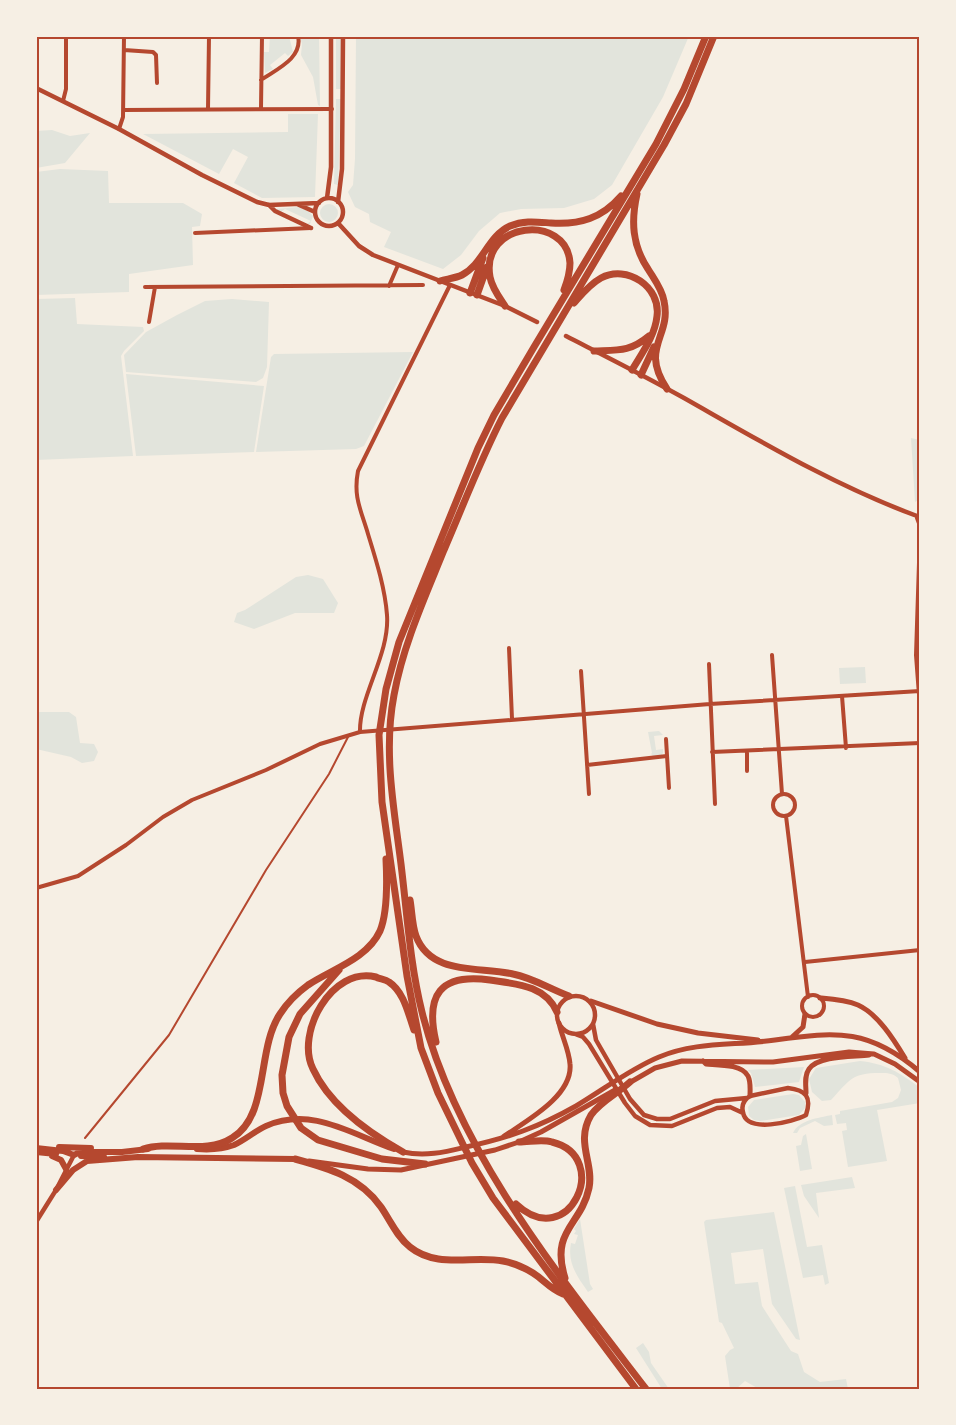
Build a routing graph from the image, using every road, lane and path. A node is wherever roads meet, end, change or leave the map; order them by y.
1 (66, 36) edge
2 (124, 36) edge
3 (209, 36) edge
4 (262, 36) edge
5 (298, 36) edge
6 (331, 36) edge
7 (343, 36) edge
8 (706, 36) edge
9 (714, 36) edge
10 (124, 50) junction
11 (261, 80) junction
12 (157, 83) dead end
13 (36, 88) edge
14 (63, 100) junction
15 (261, 108) junction
16 (208, 109) junction
17 (332, 109) junction
18 (123, 110) junction
19 (119, 129) junction
20 (635, 187) junction
21 (327, 198) junction
22 (338, 202) junction
23 (292, 203) junction
24 (319, 203) junction
25 (269, 205) junction
26 (315, 212) junction
27 (318, 221) junction
28 (338, 223) junction
29 (330, 226) junction
30 (311, 228) junction
31 (195, 232) dead end
32 (489, 251) junction
33 (398, 265) junction
34 (440, 281) junction
35 (423, 285) dead end
36 (450, 285) junction
37 (389, 286) junction
38 (145, 287) dead end
39 (155, 287) junction
40 (474, 294) junction
41 (505, 306) junction
42 (556, 311) junction
43 (563, 316) junction
44 (149, 322) dead end
45 (537, 322) dead end
46 (654, 333) junction
47 (566, 336) dead end
48 (656, 344) junction
49 (594, 351) junction
50 (632, 370) junction
51 (640, 375) junction
52 (667, 389) junction
53 (918, 514) edge
54 (920, 526) edge
55 (920, 532) edge
56 (509, 648) dead end
57 (772, 656) dead end
58 (708, 664) dead end
59 (581, 671) dead end
60 (919, 691) edge
61 (842, 696) junction
62 (775, 700) junction
63 (710, 704) junction
64 (920, 708) edge
65 (584, 713) junction
66 (512, 719) junction
67 (360, 732) junction
68 (349, 735) junction
69 (666, 739) dead end
70 (920, 743) edge
71 (846, 748) junction
72 (779, 750) junction
73 (747, 751) junction
74 (712, 753) junction
75 (667, 756) junction
76 (587, 765) junction
77 (747, 771) dead end
78 (669, 788) dead end
79 (589, 794) dead end
80 (782, 794) junction
81 (715, 804) dead end
82 (786, 816) junction
83 (384, 818) junction
84 (396, 828) junction
85 (36, 888) edge
86 (920, 949) edge
87 (805, 962) junction
88 (345, 963) junction
89 (807, 979) junction
90 (569, 996) junction
91 (808, 997) junction
92 (818, 997) junction
93 (591, 1001) junction
94 (557, 1012) junction
95 (805, 1014) junction
96 (559, 1023) junction
97 (593, 1024) junction
98 (575, 1034) junction
99 (792, 1038) junction
100 (772, 1041) junction
101 (422, 1048) junction
102 (874, 1054) junction
103 (906, 1060) junction
104 (703, 1061) junction
105 (442, 1070) junction
106 (920, 1072) edge
107 (628, 1082) junction
108 (920, 1082) edge
109 (605, 1092) junction
110 (806, 1093) junction
111 (748, 1097) junction
112 (742, 1113) junction
113 (85, 1138) dead end
114 (499, 1140) junction
115 (519, 1142) junction
116 (140, 1149) junction
117 (37, 1150) edge
118 (403, 1152) junction
119 (74, 1155) junction
120 (138, 1157) junction
121 (295, 1159) junction
122 (425, 1164) junction
123 (66, 1169) junction
124 (501, 1188) junction
125 (56, 1190) junction
126 (36, 1222) edge
127 (568, 1286) junction
128 (563, 1294) junction
129 (636, 1389) edge
130 (646, 1389) edge

1 - 14 street
2 - 10 street
3 - 16 street
4 - 11 street
5 - 11 street
6 - 17 street
7 - 22 street
8 - 20 highway
9 - 20 highway
10 - 12 street
10 - 18 street
11 - 15 street
13 - 14 street
14 - 19 street
15 - 16 street
15 - 17 street
16 - 18 street
17 - 21 street
18 - 19 street
19 - 25 street
20 - 32 highway
20 - 42 highway
20 - 43 highway
20 - 48 highway
21 - 22 street
21 - 24 street
22 - 28 street
23 - 24 street
23 - 25 street
23 - 26 street
24 - 26 street
25 - 30 street
26 - 27 street
27 - 29 street
27 - 30 street
28 - 29 street
28 - 33 street
29 - 30 street
30 - 31 street
32 - 34 highway
32 - 40 highway
32 - 41 highway
32 - 42 highway
33 - 34 street
33 - 37 street
34 - 36 street
35 - 37 street
36 - 40 street
36 - 67 street
37 - 39 street
38 - 39 street
39 - 44 street
40 - 41 street
41 - 45 street
42 - 83 highway
43 - 46 highway
43 - 84 highway
46 - 49 highway
46 - 50 highway
47 - 49 street
48 - 51 highway
48 - 52 highway
49 - 50 street
50 - 51 street
51 - 52 street
52 - 53 street
53 - 54 street
55 - 60 street
56 - 66 street
57 - 62 street
58 - 63 street
59 - 65 street
60 - 61 street
60 - 64 street
61 - 62 street
61 - 71 street
62 - 63 street
62 - 72 street
63 - 65 street
63 - 74 street
65 - 66 street
65 - 76 street
66 - 67 street
67 - 68 street
68 - 85 street
68 - 113 lane
69 - 75 street
70 - 71 street
71 - 72 street
72 - 73 street
72 - 80 street
73 - 74 street
73 - 77 street
74 - 81 street
75 - 76 street
75 - 78 street
76 - 79 street
80 - 82 street
80 - 82 street
82 - 87 street
83 - 88 highway
83 - 101 highway
84 - 90 highway
84 - 105 highway
86 - 87 street
87 - 89 street
88 - 116 highway
88 - 122 highway
89 - 91 street
89 - 92 street
90 - 93 street
90 - 94 street
91 - 92 street
91 - 95 street
92 - 95 street
92 - 103 main road
93 - 97 street
93 - 100 main road
94 - 96 street
94 - 105 highway
95 - 99 main road
96 - 98 street
96 - 114 main road
97 - 98 street
97 - 111 street
98 - 112 street
99 - 100 main road
99 - 103 main road
100 - 107 main road
101 - 118 highway
101 - 128 highway
102 - 104 main road
102 - 108 main road
102 - 110 main road
103 - 106 main road
104 - 107 main road
104 - 111 main road
105 - 124 highway
107 - 109 main road
107 - 109 main road
107 - 127 highway
109 - 114 main road
109 - 115 main road
110 - 111 street
110 - 112 street
111 - 112 street
114 - 118 main road
115 - 122 main road
115 - 124 highway
116 - 117 main road
116 - 118 main road
116 - 119 main road
117 - 119 main road
117 - 123 main road
119 - 120 main road
119 - 123 street
120 - 121 main road
120 - 125 main road
121 - 122 main road
121 - 128 highway
123 - 125 street
124 - 127 highway
125 - 126 street
127 - 130 highway
128 - 129 highway

